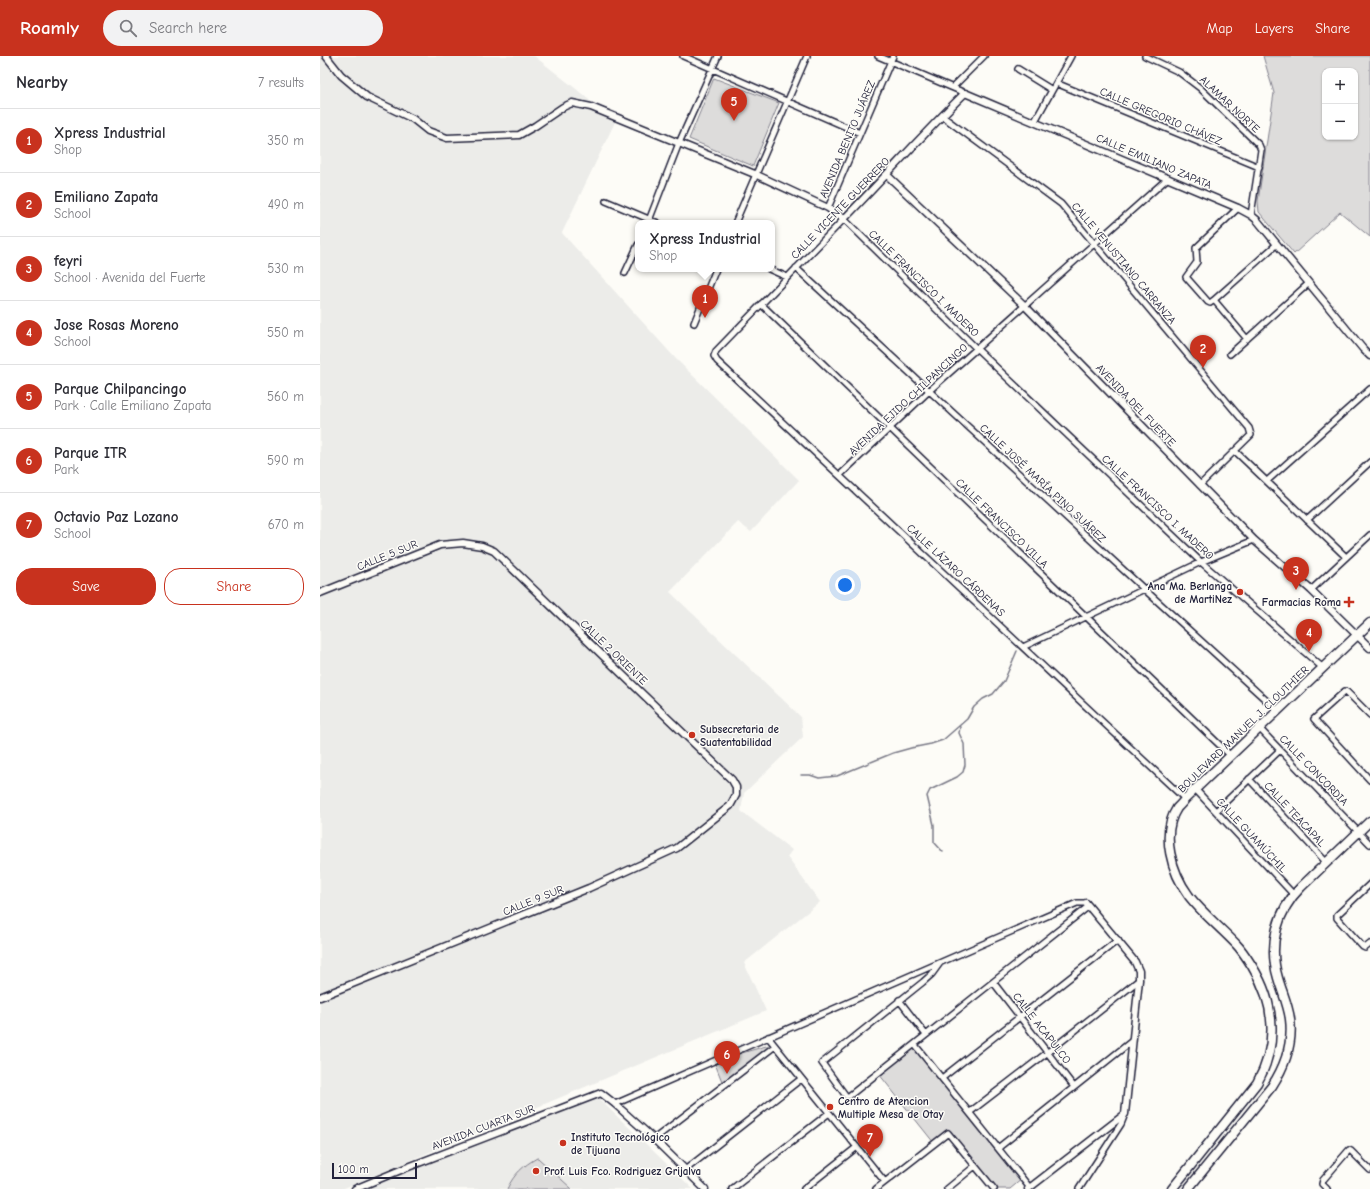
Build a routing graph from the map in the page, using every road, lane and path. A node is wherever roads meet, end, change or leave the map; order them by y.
1 (326, 56) edge
2 (683, 56) edge
3 (718, 56) edge
4 (807, 56) edge
5 (878, 56) edge
6 (984, 56) edge
7 (1071, 56) edge
8 (1145, 56) edge
9 (892, 59) edge
10 (712, 69) junction
11 (1018, 69) dead end
12 (1056, 83) junction
13 (953, 87) junction
14 (1052, 90) junction
15 (966, 92) junction
16 (788, 102) junction
17 (942, 116) junction
18 (1034, 121) junction
19 (860, 133) junction
20 (679, 143) junction
21 (1259, 167) junction
22 (757, 175) junction
23 (887, 175) junction
24 (1168, 178) junction
25 (606, 201) dead end
26 (828, 208) junction
27 (1238, 208) junction
28 (1251, 215) junction
29 (844, 219) junction
30 (647, 220) edge
31 (649, 220) edge
32 (736, 220) edge
33 (1094, 244) junction
34 (1277, 244) junction
35 (635, 251) edge
36 (796, 268) junction
37 (715, 272) edge
38 (775, 272) edge
39 (625, 273) dead end
40 (787, 277) junction
41 (1308, 284) junction
42 (1214, 300) junction
43 (760, 304) junction
44 (1025, 306) junction
45 (694, 323) dead end
46 (1247, 339) junction
47 (977, 349) junction
48 (1230, 354) dead end
49 (714, 356) joint
50 (1370, 356) edge
51 (1370, 389) edge
52 (929, 391) junction
53 (889, 429) junction
54 (1235, 451) junction
55 (1370, 462) edge
56 (840, 475) junction
57 (1267, 481) junction
58 (1200, 485) junction
59 (1307, 520) junction
60 (1370, 534) edge
61 (1254, 540) junction
62 (463, 543) joint
63 (1346, 557) junction
64 (1201, 562) junction
65 (1144, 589) junction
66 (1312, 590) junction
67 (320, 592) edge
68 (1085, 617) junction
69 (1370, 623) edge
70 (1357, 635) junction
71 (1023, 647) junction
72 (1370, 648) edge
73 (1323, 668) junction
74 (1278, 711) junction
75 (1370, 715) edge
76 (1259, 728) junction
77 (1280, 750) junction
78 (1230, 756) junction
79 (1249, 779) junction
80 (1370, 780) edge
81 (1195, 789) junction
82 (736, 795) joint
83 (1185, 799) junction
84 (1216, 811) junction
85 (1370, 821) edge
86 (1359, 832) junction
87 (1370, 844) edge
88 (1327, 862) junction
89 (1370, 884) edge
90 (1294, 895) junction
91 (1088, 905) junction
92 (1118, 940) junction
93 (1370, 944) edge
94 (941, 962) junction
95 (1139, 980) junction
96 (993, 982) junction
97 (320, 997) edge
98 (899, 1000) junction
99 (1020, 1017) junction
100 (926, 1035) junction
101 (768, 1037) junction
102 (1132, 1041) junction
103 (915, 1045) junction
104 (774, 1046) junction
105 (1048, 1052) junction
106 (942, 1078) junction
107 (801, 1079) junction
108 (1074, 1087) junction
109 (615, 1104) junction
110 (970, 1112) junction
111 (829, 1113) junction
112 (1125, 1114) junction
113 (654, 1139) junction
114 (857, 1147) junction
115 (998, 1148) junction
116 (976, 1166) junction
117 (685, 1170) junction
118 (1370, 1170) edge
119 (885, 1182) junction
120 (1029, 1188) edge
121 (355, 1189) edge
122 (705, 1189) edge
123 (732, 1189) edge
124 (804, 1189) edge
125 (876, 1189) edge
126 (947, 1189) edge
127 (994, 1189) edge
128 (1079, 1189) edge
129 (1172, 1189) edge
130 (1188, 1189) edge
131 (1327, 1189) edge

1 - 20 street, CALLE FRANCISCO I. MADERO
2 - 10 street
3 - 10 street
4 - 16 street
5 - 9 street, CALLE EMILIANO ZAPATA
6 - 13 street
7 - 12 street
8 - 21 street, ALAMAR NORTE
9 - 13 street, CALLE EMILIANO ZAPATA
9 - 19 street, AVENIDA BENITO JUÁREZ
10 - 16 street
10 - 20 street
11 - 14 street
12 - 14 street
12 - 21 street, CALLE GREGORIO CHÁVEZ
13 - 15 street, CALLE EMILIANO ZAPATA
14 - 18 street
15 - 17 street, CALLE VICENTE GUERRERO
15 - 18 street, CALLE EMILIANO ZAPATA
16 - 19 street
16 - 22 street
17 - 23 street, CALLE VICENTE GUERRERO
17 - 33 street, CALLE VENUSTIANO CARRANZA
18 - 24 street, CALLE EMILIANO ZAPATA
19 - 26 street, AVENIDA BENITO JUÁREZ
20 - 22 street, CALLE FRANCISCO I. MADERO
20 - 31 street
21 - 28 street
22 - 26 street, CALLE FRANCISCO I. MADERO
22 - 32 street
23 - 29 street, CALLE VICENTE GUERRERO
23 - 44 street, AVENIDA DEL FUERTE
24 - 27 street, CALLE EMILIANO ZAPATA
24 - 33 street, AVENIDA EJIDO CHILPANCINGO
25 - 30 street
26 - 29 street, CALLE FRANCISCO I. MADERO
27 - 28 street, CALLE EMILIANO ZAPATA
27 - 42 street
28 - 34 street, CALLE EMILIANO ZAPATA
29 - 36 street, CALLE VICENTE GUERRERO
29 - 47 street, CALLE FRANCISCO I. MADERO
33 - 44 street, AVENIDA EJIDO CHILPANCINGO
33 - 54 street, CALLE VENUSTIANO CARRANZA
34 - 41 street, CALLE EMILIANO ZAPATA
34 - 42 street
35 - 39 street
36 - 40 street, CALLE VICENTE GUERRERO
36 - 52 street, CALLE JOSÉ MARÍA PINO SUÁREZ
37 - 45 street
38 - 40 street
40 - 43 street, CALLE VICENTE GUERRERO
41 - 46 street
41 - 50 street, CALLE EMILIANO ZAPATA
42 - 46 street
43 - 49 street, CALLE VICENTE GUERRERO
43 - 53 street, CALLE FRANCISCO VILLA
44 - 47 street, AVENIDA EJIDO CHILPANCINGO
44 - 58 street, AVENIDA DEL FUERTE
46 - 48 street
47 - 52 street, AVENIDA EJIDO CHILPANCINGO
47 - 64 street, CALLE FRANCISCO I. MADERO
49 - 56 street, CALLE LÁZARO CÁRDENAS
51 - 57 street
52 - 53 street, AVENIDA EJIDO CHILPANCINGO
52 - 65 street, CALLE JOSÉ MARÍA PINO SUÁREZ
53 - 56 street, AVENIDA EJIDO CHILPANCINGO
53 - 68 street, CALLE FRANCISCO VILLA
54 - 57 street
54 - 58 street
55 - 59 street
56 - 71 street, CALLE LÁZARO CÁRDENAS
57 - 59 street
58 - 61 street, AVENIDA DEL FUERTE
59 - 63 street
60 - 63 street
61 - 64 street
61 - 66 street, AVENIDA DEL FUERTE
62 - 67 street, CALLE 5 SUR
62 - 82 street, CALLE 2 ORIENTE
63 - 66 street
64 - 65 street
64 - 73 street, CALLE FRANCISCO I. MADERO
65 - 68 street
65 - 74 street, CALLE JOSÉ MARÍA PINO SUÁREZ
66 - 70 street, AVENIDA DEL FUERTE
68 - 71 street
68 - 78 street, CALLE FRANCISCO VILLA
69 - 70 main road, BOULEVARD MANUEL J. CLOUTHIER
70 - 72 street, AVENIDA DEL FUERTE
70 - 73 main road, BOULEVARD MANUEL J. CLOUTHIER
71 - 83 street, CALLE LÁZARO CÁRDENAS
73 - 74 main road, BOULEVARD MANUEL J. CLOUTHIER
74 - 76 main road, BOULEVARD MANUEL J. CLOUTHIER
75 - 80 street
76 - 77 street, CALLE CONCORDIA
76 - 78 main road, BOULEVARD MANUEL J. CLOUTHIER
77 - 79 street
77 - 86 street, CALLE CONCORDIA
78 - 81 main road, BOULEVARD MANUEL J. CLOUTHIER
79 - 84 street
79 - 88 street, CALLE TEACAPAL
81 - 83 main road, BOULEVARD MANUEL J. CLOUTHIER
81 - 84 street, CALLE GUAMÚCHIL
82 - 97 street, CALLE 9 SUR
83 - 129 main road, BOULEVARD MANUEL J. CLOUTHIER
84 - 90 street, CALLE GUAMÚCHIL
85 - 86 main road
86 - 87 street, CALLE CONCORDIA
86 - 88 main road
88 - 90 main road
89 - 93 street
90 - 130 main road
91 - 92 street
91 - 94 street
91 - 96 street
92 - 95 street
92 - 99 street
94 - 98 street
94 - 101 street
95 - 102 street
95 - 105 street
96 - 99 street, CALLE ACAPULCO
96 - 100 street
98 - 100 street
98 - 103 street
99 - 105 street, CALLE ACAPULCO
99 - 106 street
100 - 103 street
101 - 104 street
101 - 109 street
102 - 108 street
102 - 112 street
103 - 106 street
104 - 107 street
104 - 113 street
105 - 108 street, CALLE ACAPULCO
105 - 110 street
106 - 110 street
107 - 111 street
107 - 117 street
108 - 115 street
109 - 113 street
109 - 121 street, AVENIDA CUARTA SUR
110 - 115 street
111 - 114 street
111 - 123 street
112 - 120 street
112 - 128 street
113 - 117 street
114 - 119 street
114 - 124 street
115 - 120 street
116 - 119 street
116 - 126 street
116 - 127 street
117 - 122 street
118 - 131 street
119 - 125 street

